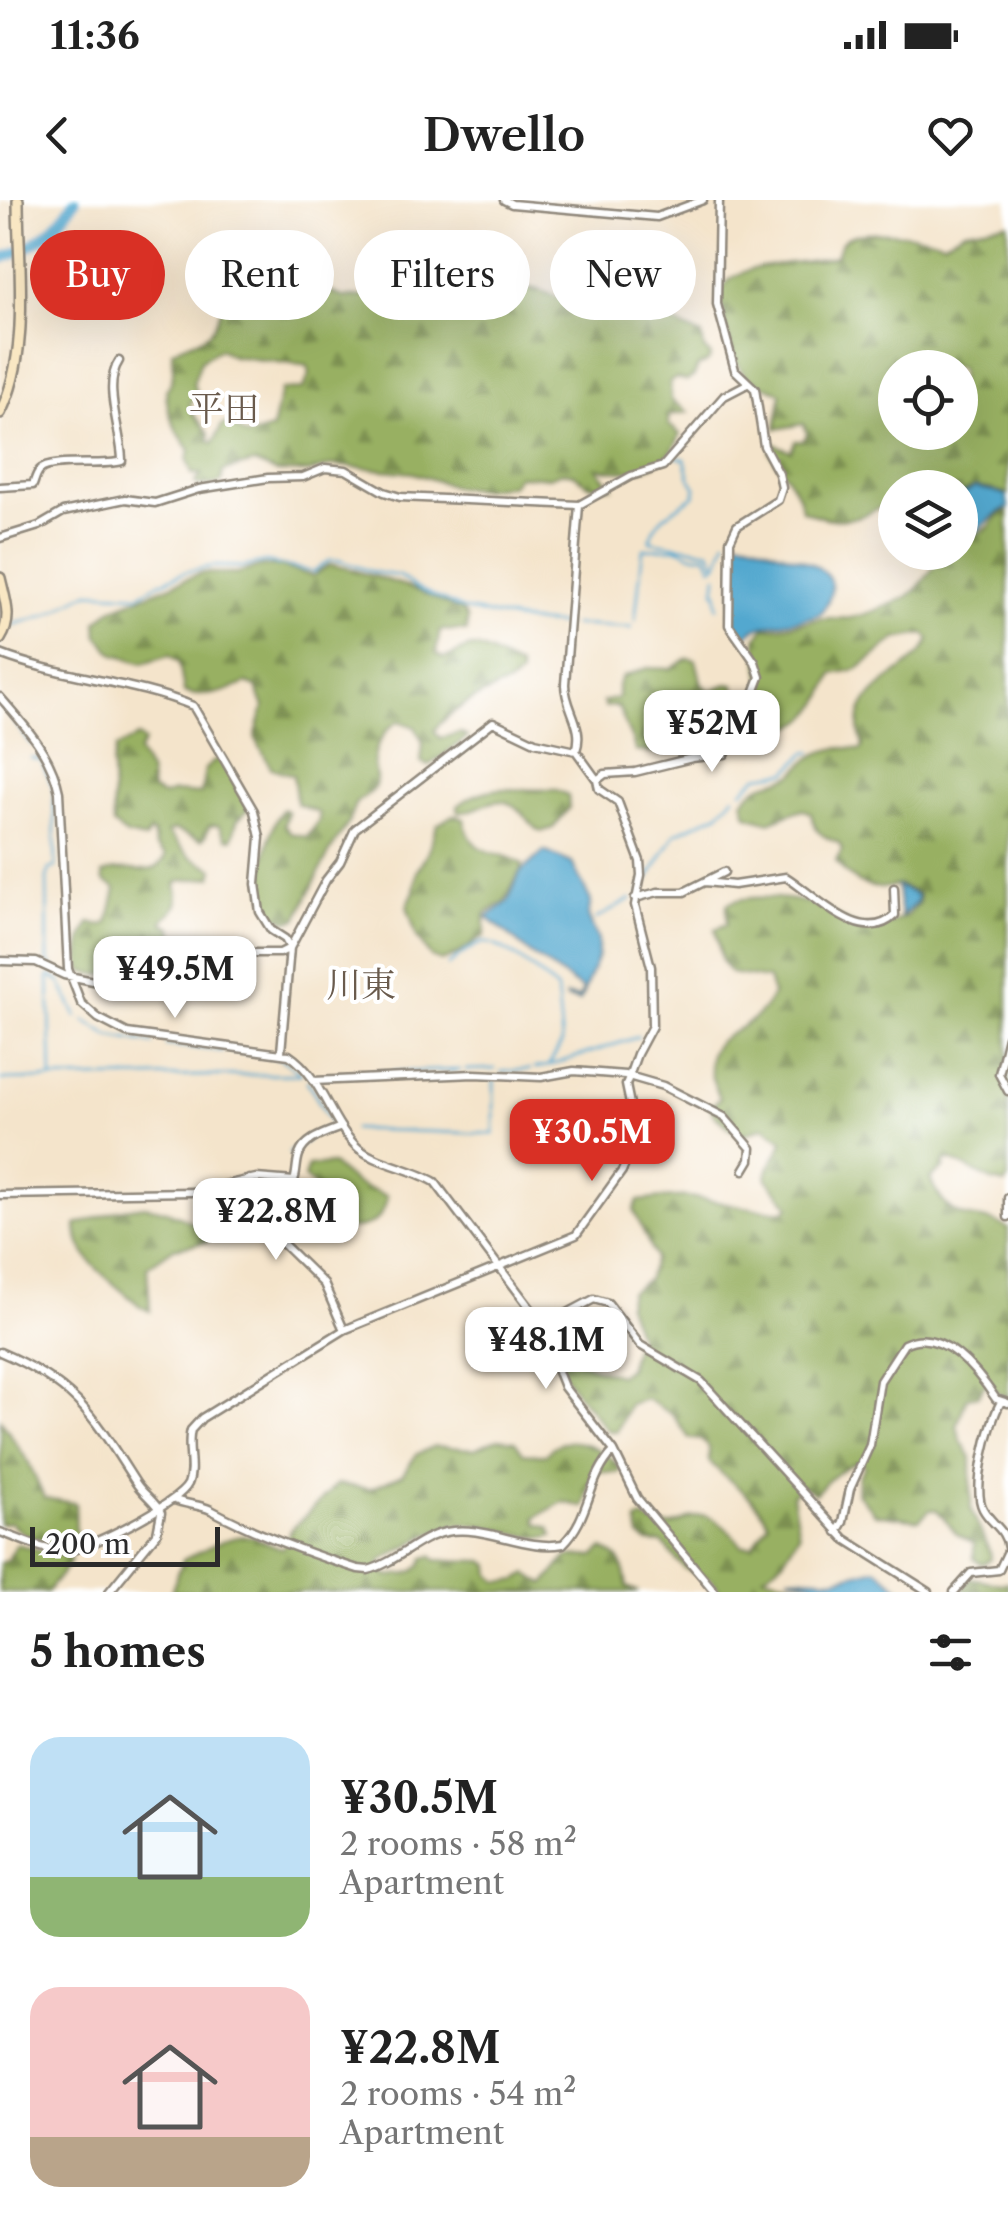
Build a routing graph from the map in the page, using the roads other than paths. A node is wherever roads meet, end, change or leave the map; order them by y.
1 (18, 200) edge
2 (504, 200) edge
3 (703, 200) edge
4 (720, 200) edge
5 (120, 360) dead end
6 (747, 384) junction
7 (0, 414) edge
8 (0, 486) edge
9 (579, 506) junction
10 (0, 538) edge
11 (0, 578) edge
12 (0, 639) edge
13 (0, 654) edge
14 (0, 697) edge
15 (576, 751) junction
16 (597, 780) junction
17 (724, 872) dead end
18 (705, 882) junction
19 (894, 888) dead end
20 (635, 898) junction
21 (290, 948) junction
22 (0, 961) edge
23 (69, 976) junction
24 (1008, 1037) edge
25 (282, 1052) junction
26 (629, 1076) junction
27 (313, 1081) junction
28 (1008, 1091) edge
29 (342, 1127) junction
30 (744, 1170) dead end
31 (248, 1179) junction
32 (0, 1195) edge
33 (1008, 1198) edge
34 (1008, 1217) edge
35 (498, 1266) junction
36 (537, 1317) junction
37 (344, 1330) junction
38 (0, 1352) edge
39 (1005, 1402) edge
40 (614, 1451) junction
41 (173, 1499) junction
42 (158, 1507) junction
43 (0, 1532) edge
44 (838, 1532) junction
45 (1008, 1549) edge
46 (109, 1592) edge
47 (715, 1592) edge
48 (929, 1592) edge
49 (954, 1592) edge

1 - 7 main road
2 - 3 street
4 - 6 street
5 - 8 street
6 - 9 street
6 - 16 street
9 - 10 street
9 - 15 street
11 - 12 main road
13 - 21 street
14 - 23 street
15 - 16 street
15 - 21 street
16 - 20 street
17 - 18 street
18 - 19 street
18 - 20 street
20 - 26 street
21 - 23 street
21 - 25 street
22 - 23 street
23 - 25 street
24 - 28 street
25 - 27 street
26 - 27 street
26 - 30 street
26 - 35 street
27 - 29 street
29 - 31 street
29 - 35 street
31 - 32 street
31 - 37 street
33 - 34 street
35 - 36 street
35 - 37 street
36 - 40 street
36 - 44 street
37 - 41 street
38 - 42 street
39 - 44 street
39 - 45 street
40 - 41 street
40 - 47 street
41 - 42 street
42 - 43 street
42 - 46 street
44 - 48 street
45 - 49 street

